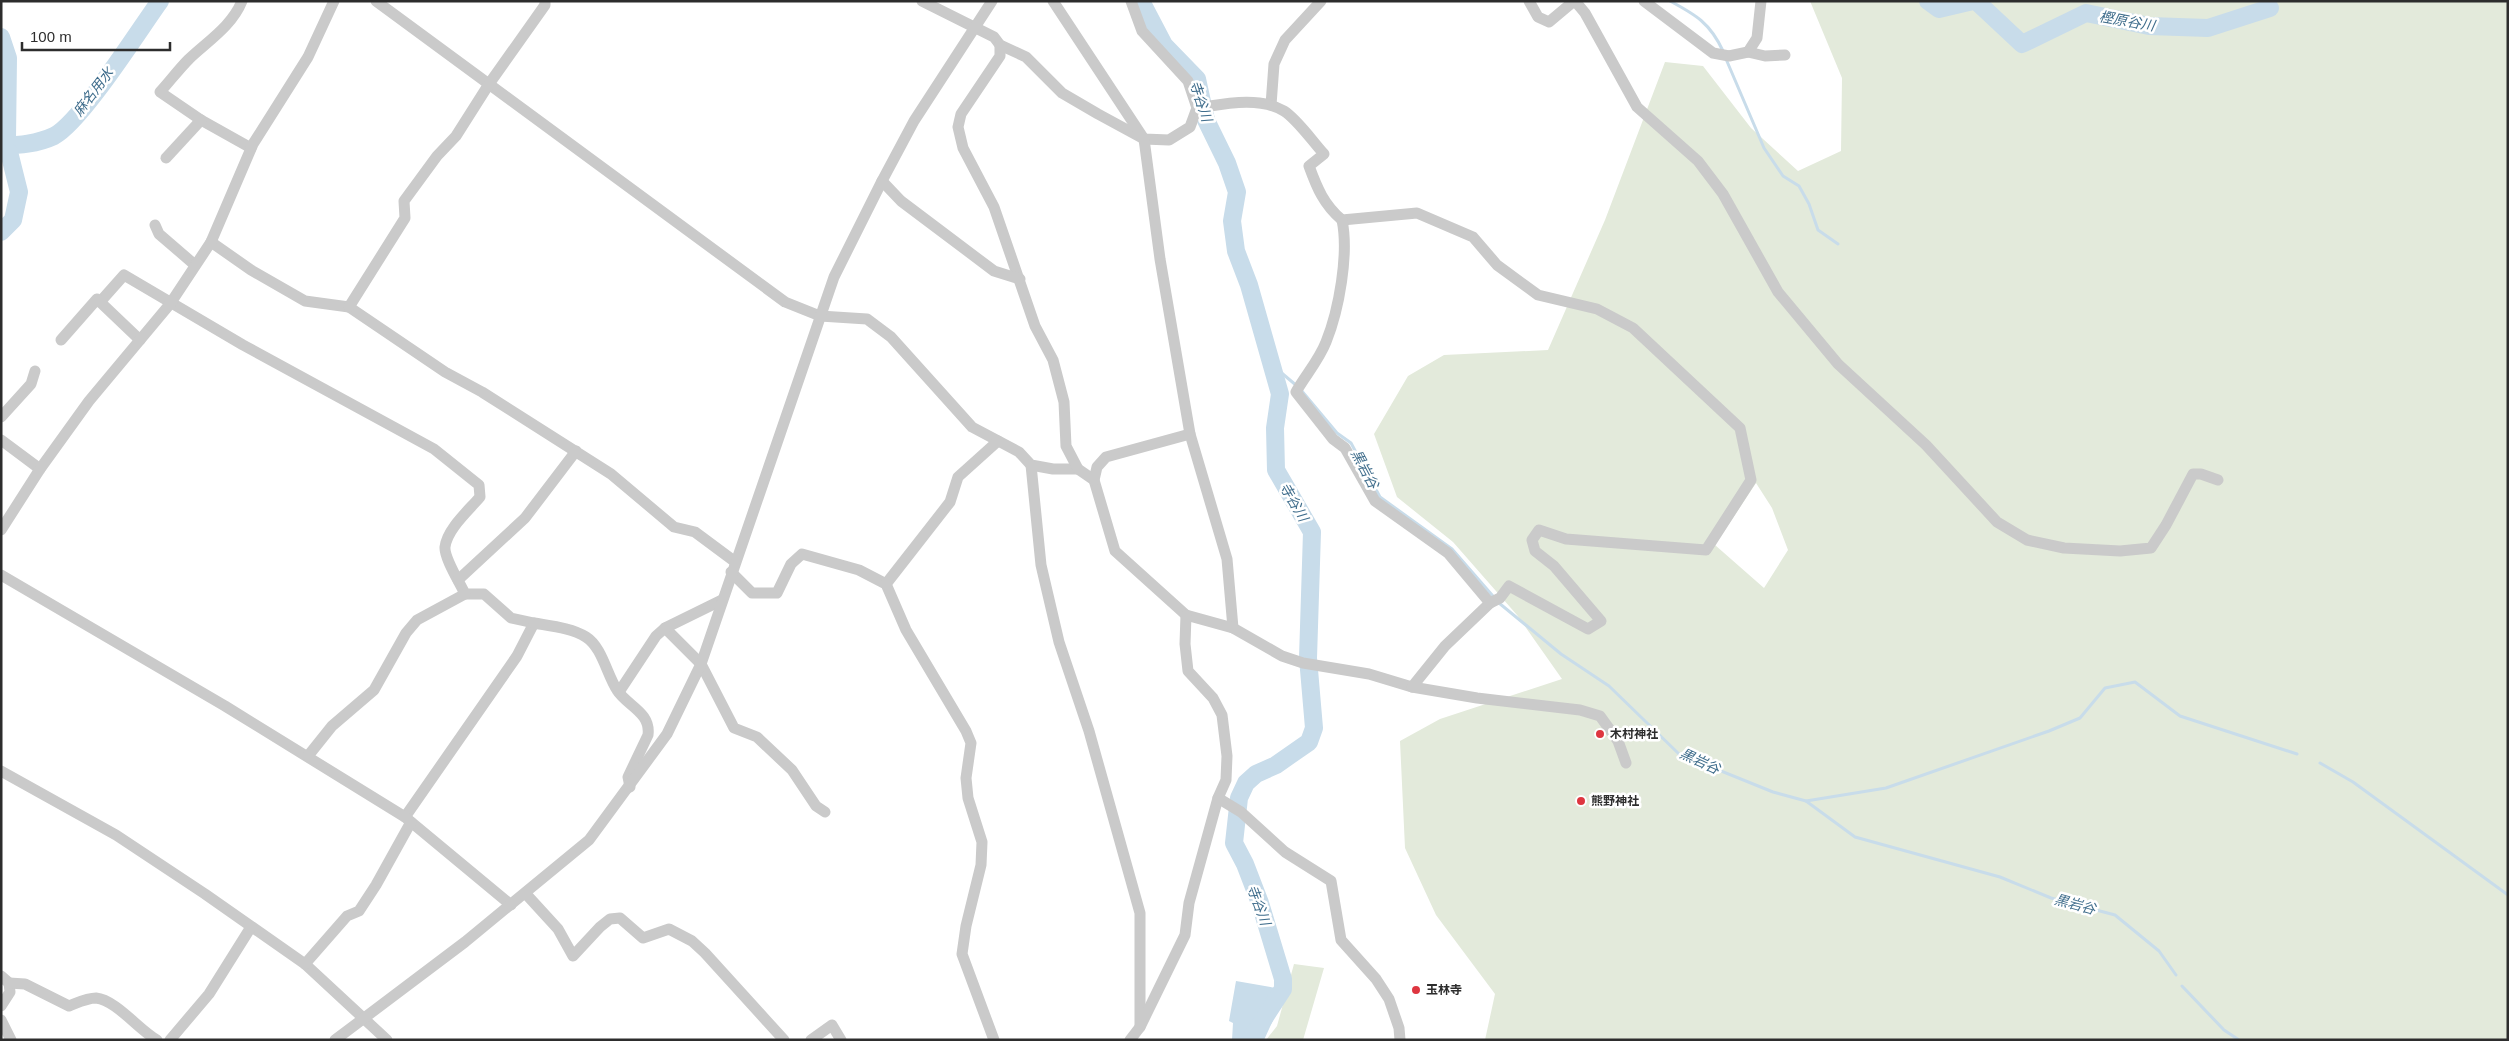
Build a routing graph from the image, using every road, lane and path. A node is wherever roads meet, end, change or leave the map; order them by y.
1 (242, 1) edge
2 (376, 1) edge
3 (546, 1) edge
4 (922, 1) edge
5 (992, 1) edge
6 (1053, 1) edge
7 (1131, 1) edge
8 (1321, 1) edge
9 (1529, 1) edge
10 (1575, 1) edge
11 (1644, 1) edge
12 (1761, 1) edge
13 (331, 2) edge
14 (974, 28) junction
15 (1000, 44) junction
16 (1748, 52) junction
17 (1786, 55) dead end
18 (489, 84) junction
19 (1271, 105) junction
20 (1197, 108) junction
21 (200, 120) junction
22 (1144, 139) junction
23 (251, 148) junction
24 (166, 158) dead end
25 (882, 181) junction
26 (1342, 220) junction
27 (155, 225) dead end
28 (211, 242) junction
29 (195, 265) junction
30 (1020, 279) junction
31 (100, 302) junction
32 (170, 304) junction
33 (349, 307) junction
34 (820, 316) junction
35 (61, 340) dead end
36 (140, 340) junction
37 (35, 371) dead end
38 (2, 415) edge
39 (1190, 434) junction
40 (1, 440) edge
41 (998, 441) junction
42 (576, 452) junction
43 (1031, 465) junction
44 (40, 469) junction
45 (1078, 469) junction
46 (1094, 480) junction
47 (2218, 480) dead end
48 (1, 530) edge
49 (733, 566) junction
50 (1, 575) edge
51 (458, 580) junction
52 (886, 584) junction
53 (464, 594) junction
54 (722, 600) junction
55 (1494, 601) junction
56 (1186, 615) junction
57 (534, 623) junction
58 (665, 628) junction
59 (1233, 628) junction
60 (701, 664) junction
61 (1412, 687) junction
62 (619, 692) junction
63 (308, 756) junction
64 (1626, 763) dead end
65 (1, 771) edge
66 (630, 787) junction
67 (1218, 798) junction
68 (825, 812) dead end
69 (408, 820) junction
70 (526, 894) junction
71 (511, 905) junction
72 (251, 927) junction
73 (305, 964) junction
74 (5, 980) edge
75 (1, 1006) edge
76 (362, 1018) junction
77 (1, 1020) edge
78 (1140, 1027) junction
79 (12, 1040) edge
80 (158, 1040) edge
81 (170, 1040) edge
82 (335, 1040) edge
83 (387, 1040) edge
84 (784, 1040) edge
85 (811, 1040) edge
86 (841, 1040) edge
87 (994, 1040) edge
88 (1130, 1040) edge
89 (1400, 1040) edge

1 - 21 street
2 - 18 street
3 - 18 street
4 - 14 street
5 - 14 street
6 - 22 street
7 - 20 street
8 - 19 street
9 - 10 street
10 - 47 street
11 - 16 street
12 - 16 street
13 - 23 street
14 - 15 street
14 - 25 street
15 - 22 street
15 - 30 street
16 - 17 street
18 - 33 street
18 - 34 street
19 - 20 street
19 - 26 street
20 - 22 street
21 - 23 street
21 - 24 street
22 - 39 street
23 - 28 street
25 - 30 street
25 - 34 street
26 - 55 street
26 - 55 street
27 - 29 street
28 - 29 street
28 - 33 street
29 - 32 street
30 - 45 street
31 - 32 street
31 - 35 street
31 - 36 street
32 - 36 street
32 - 51 street
33 - 42 street
34 - 41 street
34 - 49 street
36 - 44 street
37 - 38 street
39 - 46 street
39 - 59 street
40 - 44 street
41 - 43 street
41 - 52 street
42 - 49 street
42 - 51 street
43 - 45 street
43 - 78 street
44 - 48 street
45 - 46 street
46 - 56 street
49 - 52 street
49 - 54 street
50 - 63 street
51 - 53 street
52 - 87 street
53 - 57 street
53 - 63 street
54 - 58 street
54 - 60 street
55 - 61 street
56 - 59 street
56 - 67 street
57 - 62 street
57 - 69 street
58 - 60 street
58 - 62 street
59 - 61 street
60 - 66 street
60 - 68 street
61 - 64 street
62 - 66 street
63 - 69 street
65 - 72 street
66 - 70 street
67 - 78 street
67 - 89 street
69 - 71 street
69 - 73 street
70 - 71 street
70 - 84 street
71 - 76 street
72 - 73 street
72 - 81 street
73 - 76 street
74 - 75 street
74 - 80 street
76 - 82 street
76 - 83 street
77 - 79 street
78 - 88 street
85 - 86 street

